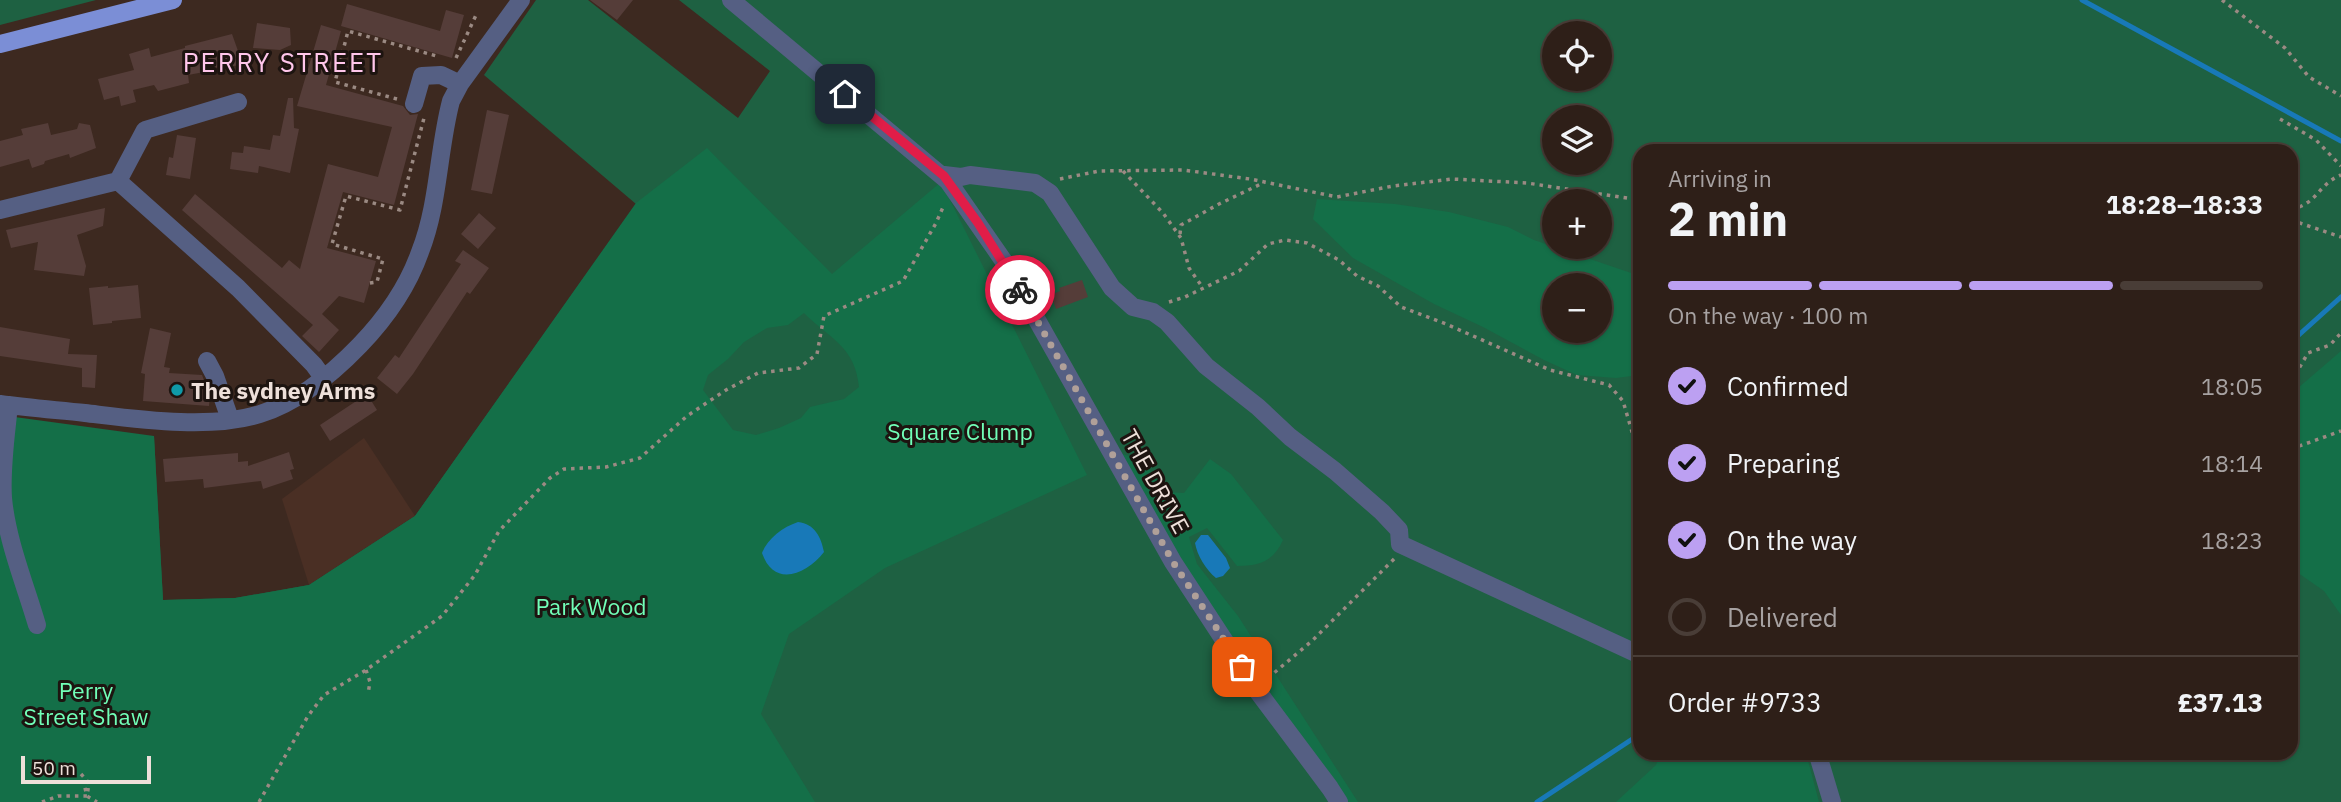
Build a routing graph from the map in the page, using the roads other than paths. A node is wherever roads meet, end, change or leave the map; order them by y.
1 (173, 0) edge
2 (520, 0) edge
3 (732, 0) edge
4 (0, 44) edge
5 (460, 84) junction
6 (238, 102) dead end
7 (414, 104) road end
8 (946, 178) junction
9 (118, 181) junction
10 (0, 210) edge
11 (207, 361) dead end
12 (324, 379) junction
13 (5, 405) edge
14 (230, 419) junction
15 (37, 625) dead end
16 (1633, 652) edge
17 (1819, 760) edge
18 (1339, 802) edge
19 (1832, 802) edge

1 - 4 main road
2 - 5 street
3 - 8 street, THE DRIVE
5 - 7 street
5 - 12 street
6 - 9 street
8 - 16 street
8 - 18 street, THE DRIVE
9 - 10 street
9 - 12 street
11 - 14 street
12 - 14 street
13 - 14 street
13 - 15 street
17 - 19 street

